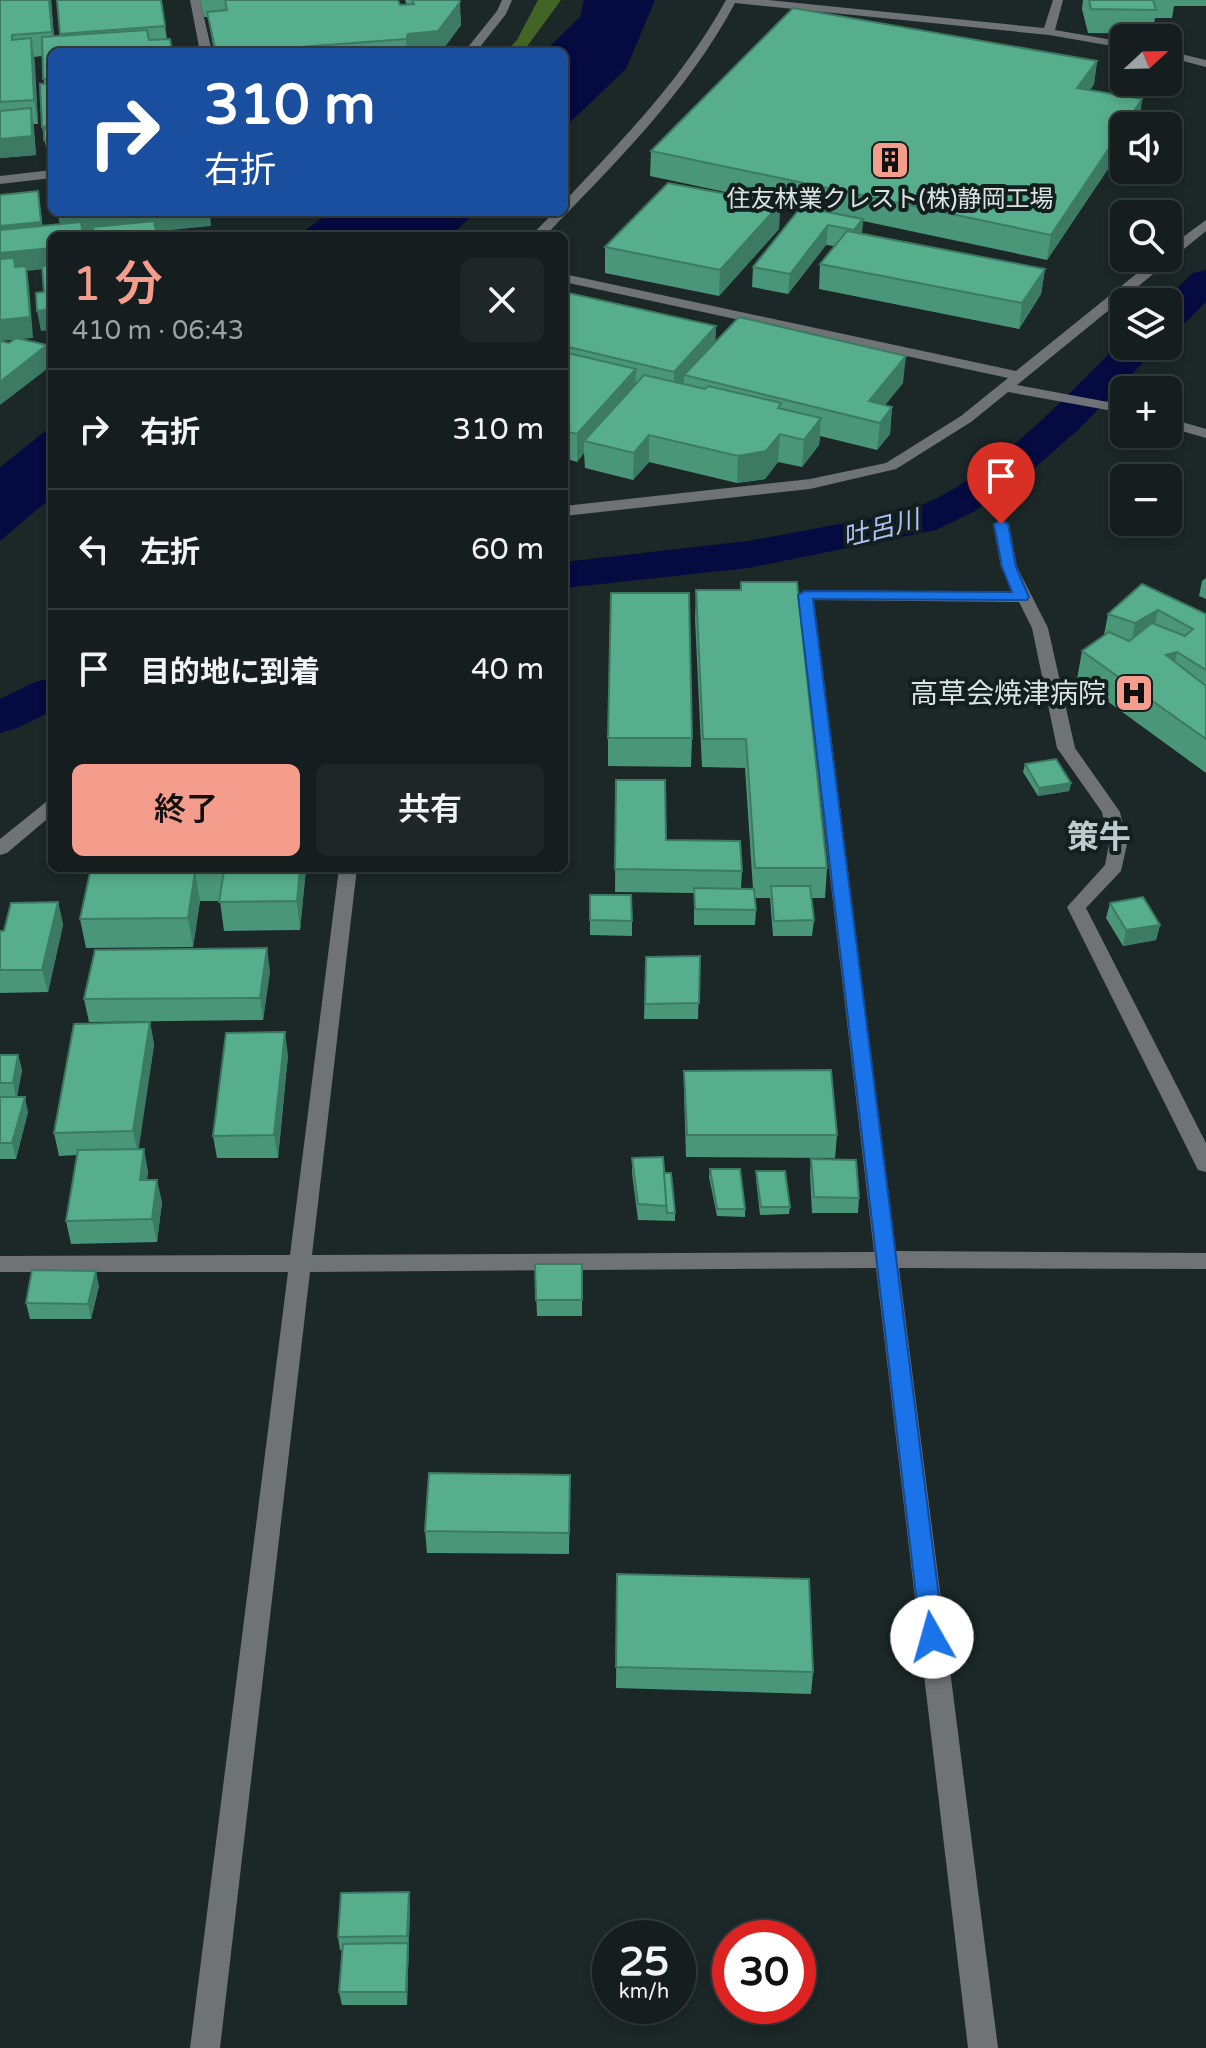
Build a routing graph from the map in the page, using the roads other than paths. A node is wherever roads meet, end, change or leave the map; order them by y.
1 (195, 0) edge
2 (507, 0) edge
3 (734, 0) edge
4 (1058, 0) edge
5 (1049, 32) junction
6 (1110, 43) edge
7 (205, 48) edge
8 (473, 48) edge
9 (1182, 58) edge
10 (1206, 64) edge
11 (48, 174) edge
12 (0, 180) edge
13 (568, 204) edge
14 (556, 216) edge
15 (1206, 224) edge
16 (542, 232) edge
17 (1182, 243) edge
18 (1146, 272) edge
19 (568, 279) edge
20 (1012, 382) junction
21 (1110, 406) edge
22 (1182, 426) edge
23 (1206, 434) edge
24 (568, 511) edge
25 (1001, 524) dead end
26 (1022, 597) junction
27 (48, 809) edge
28 (0, 849) edge
29 (348, 872) edge
30 (1206, 1164) edge
31 (886, 1258) junction
32 (1206, 1261) edge
33 (0, 1264) edge
34 (301, 1265) junction
35 (205, 2048) edge
36 (983, 2048) edge

1 - 7 street
2 - 8 street
3 - 5 street
3 - 13 street
4 - 5 street
5 - 6 street
9 - 10 street
11 - 12 street
14 - 16 street
15 - 17 street
18 - 20 street
19 - 20 street
20 - 21 street
20 - 24 street
22 - 23 street
25 - 26 street
26 - 30 street
26 - 31 street
27 - 28 street
29 - 34 street
31 - 32 street
31 - 34 street
31 - 36 street
33 - 34 street
34 - 35 street

